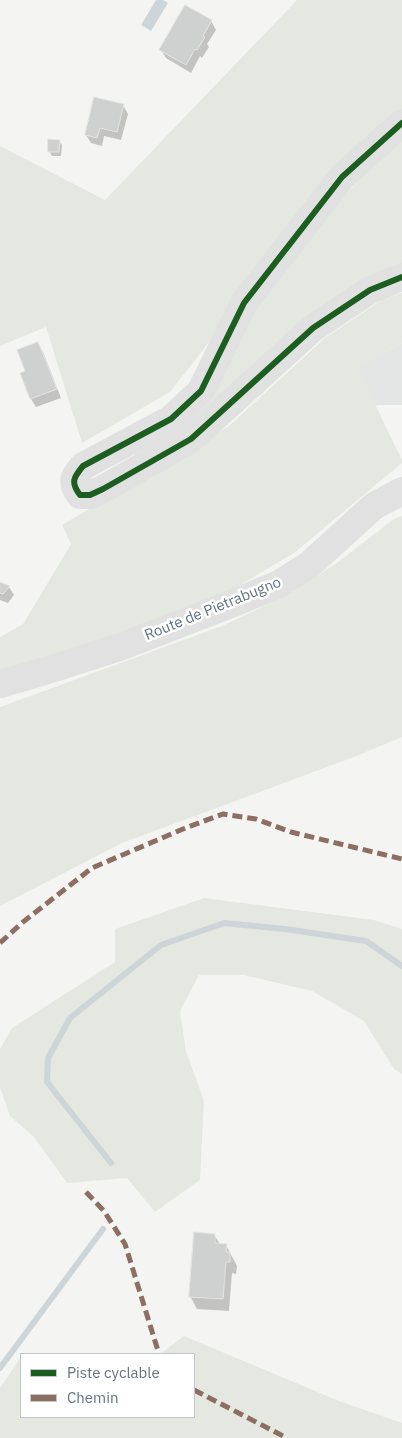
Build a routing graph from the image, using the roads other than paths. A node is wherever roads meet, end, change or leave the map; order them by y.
1 (402, 123) edge
2 (402, 277) edge
3 (402, 491) edge
4 (0, 684) edge

1 - 2 street
3 - 4 street, Route de Pietrabugno

